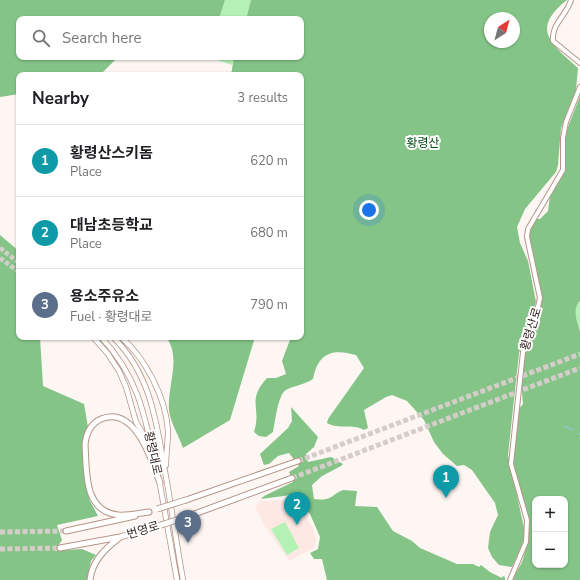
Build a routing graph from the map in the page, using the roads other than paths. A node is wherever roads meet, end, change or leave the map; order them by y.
1 (571, 0) edge
2 (580, 64) edge
3 (580, 87) edge
4 (96, 340) edge
5 (103, 340) edge
6 (116, 340) edge
7 (124, 340) edge
8 (145, 419) junction
9 (136, 422) junction
10 (158, 430) junction
11 (168, 431) junction
12 (154, 454) junction
13 (298, 461) tunnel mouth
14 (165, 473) junction
15 (292, 478) tunnel mouth
16 (160, 483) junction
17 (148, 512) junction
18 (66, 531) tunnel mouth
19 (120, 537) junction
20 (60, 548) tunnel mouth
21 (90, 580) edge
22 (177, 580) edge
23 (183, 580) edge
24 (510, 580) edge

1 - 2 street
3 - 24 street, 황령산로
4 - 9 main road
5 - 8 main road, 황령대로
6 - 10 main road, 황령대로
7 - 11 main road
8 - 9 main road
8 - 12 main road, 황령대로
9 - 12 main road
10 - 11 main road
10 - 14 main road, 황령대로
11 - 14 main road
12 - 16 main road, 황령대로
13 - 17 highway, 번영로, bridge
14 - 23 main road, 황령대로
15 - 19 highway, 번영로, bridge
16 - 17 highway
16 - 22 main road, 황령대로
17 - 18 highway, 번영로
19 - 20 highway, 번영로
19 - 21 highway

